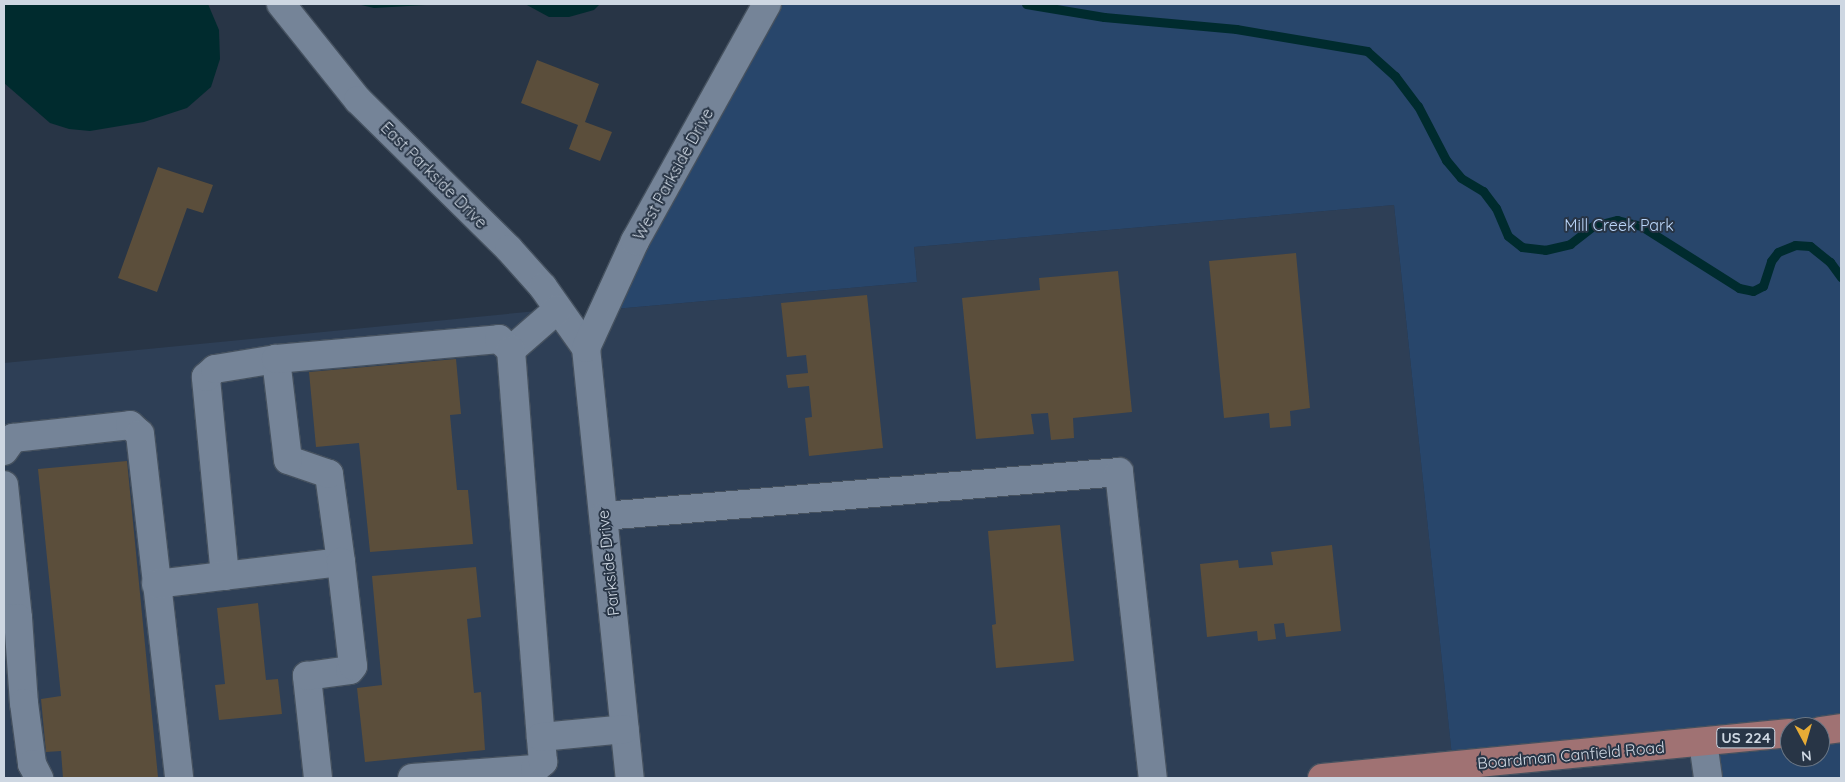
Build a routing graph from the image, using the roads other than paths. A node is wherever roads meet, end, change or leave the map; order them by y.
1 (281, 4) edge
2 (767, 4) edge
3 (558, 309) junction
4 (586, 348) junction
5 (511, 350) junction
6 (276, 359) junction
7 (7, 440) edge
8 (4, 485) edge
9 (604, 516) junction
10 (341, 562) junction
11 (225, 576) junction
12 (156, 584) junction
13 (11, 618) edge
14 (625, 729) junction
15 (1780, 735) edge
16 (541, 737) junction
17 (1703, 742) junction
18 (1481, 771) edge
19 (38, 778) edge
20 (179, 778) edge
21 (318, 778) edge
22 (412, 778) edge
23 (630, 778) edge
24 (1153, 778) edge
25 (1322, 778) edge
26 (1708, 778) edge

1 - 3 street, East Parkside Drive
2 - 4 street, West Parkside Drive
3 - 4 street, East Parkside Drive
3 - 5 street
4 - 9 street, Parkside Drive
5 - 6 street
5 - 16 street
6 - 10 street
6 - 11 street
7 - 12 street
8 - 13 street
9 - 14 street, Parkside Drive
9 - 24 street
10 - 11 street
10 - 21 street
11 - 12 street
12 - 20 street
13 - 19 street
14 - 16 street
14 - 23 street, Parkside Drive
15 - 17 main road, Boardman Canfield Road / US 224
16 - 22 street
17 - 18 main road, Boardman Canfield Road / US 224
17 - 26 street
18 - 25 main road, Boardman Canfield Road / US 224

